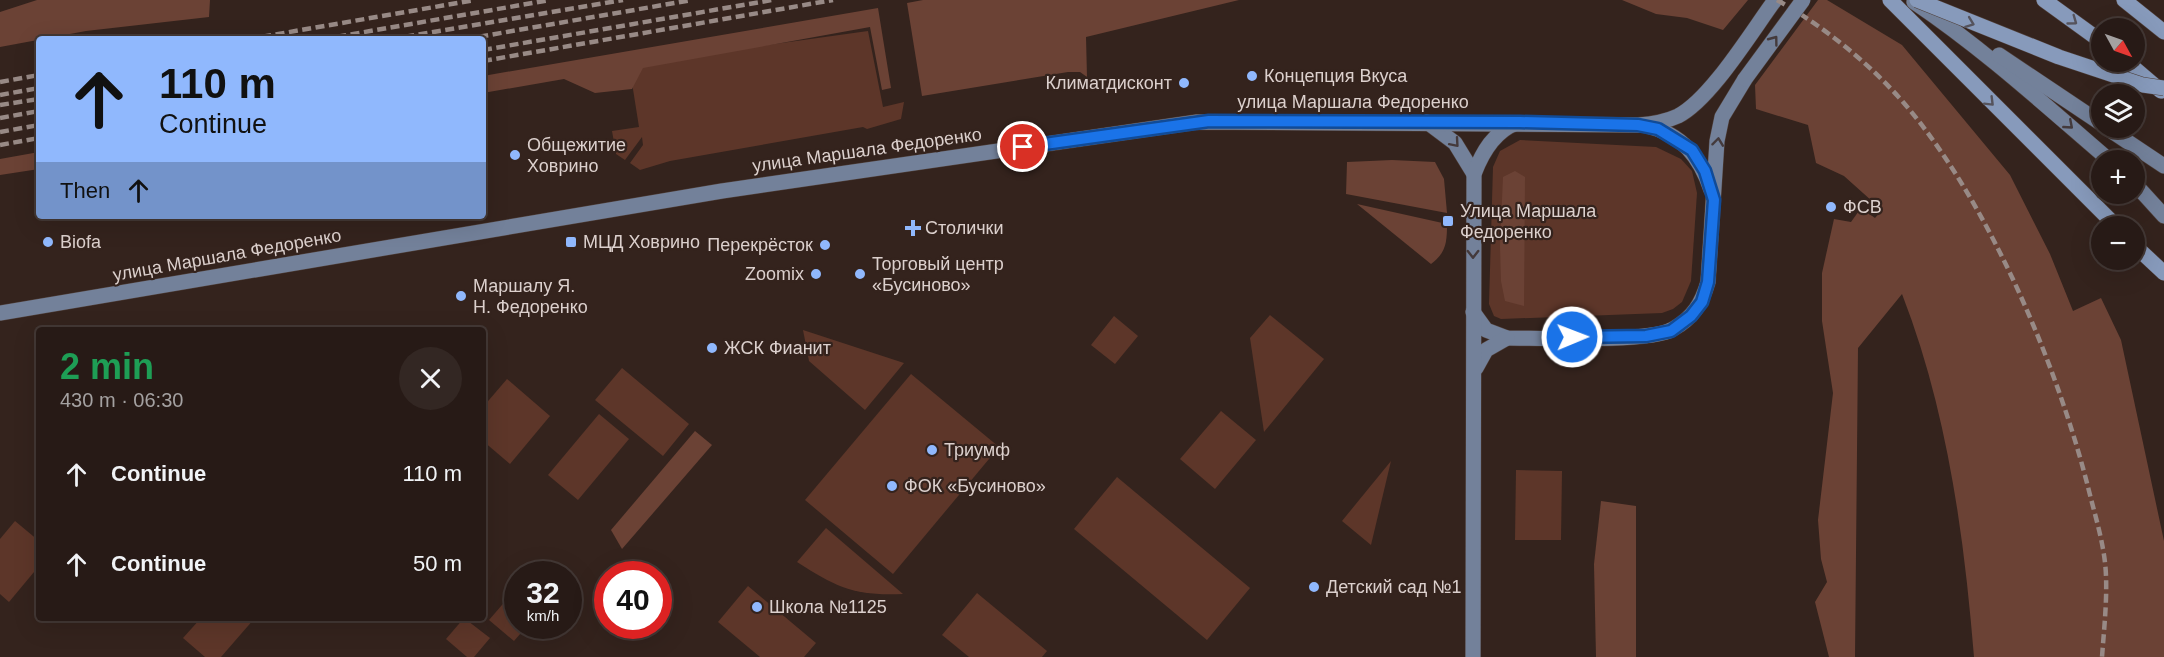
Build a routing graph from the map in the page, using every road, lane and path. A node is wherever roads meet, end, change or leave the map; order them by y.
1 (1775, 0) edge
2 (1803, 0) edge
3 (1890, 0) edge
4 (1910, 0) edge
5 (1917, 0) edge
6 (2043, 0) edge
7 (2124, 0) edge
8 (2164, 32) edge
9 (1960, 34) junction
10 (2091, 34) edge
11 (2139, 72) edge
12 (2164, 88) edge
13 (2164, 94) edge
14 (2091, 117) edge
15 (1427, 122) junction
16 (1520, 122) junction
17 (1638, 125) junction
18 (2122, 138) edge
19 (2097, 150) edge
20 (2164, 166) edge
21 (1474, 174) junction
22 (2145, 195) edge
23 (1714, 200) junction
24 (2105, 216) edge
25 (2164, 216) edge
26 (2145, 255) edge
27 (2164, 273) edge
28 (1473, 310) junction
29 (0, 313) edge
30 (1507, 338) junction
31 (1475, 383) junction
32 (1473, 657) edge

1 - 17 street, улица Маршала Федоренко
23 -> 2 street, bridge
3 -> 24 main road
4 - 9 street
5 -> 12 main road, bridge
6 -> 10 main road
7 - 8 main road
9 - 14 street
9 -> 19 street
11 - 13 main road
15 - 16 street, улица Маршала Федоренко
15 -> 21 street
15 - 29 street, улица Маршала Федоренко
16 - 17 street, улица Маршала Федоренко
16 - 21 street
17 - 23 street
18 - 20 street
21 -> 28 street
22 - 25 street
23 - 30 street
26 - 27 main road
28 - 30 street
28 - 31 street
30 - 31 street
31 - 32 street

